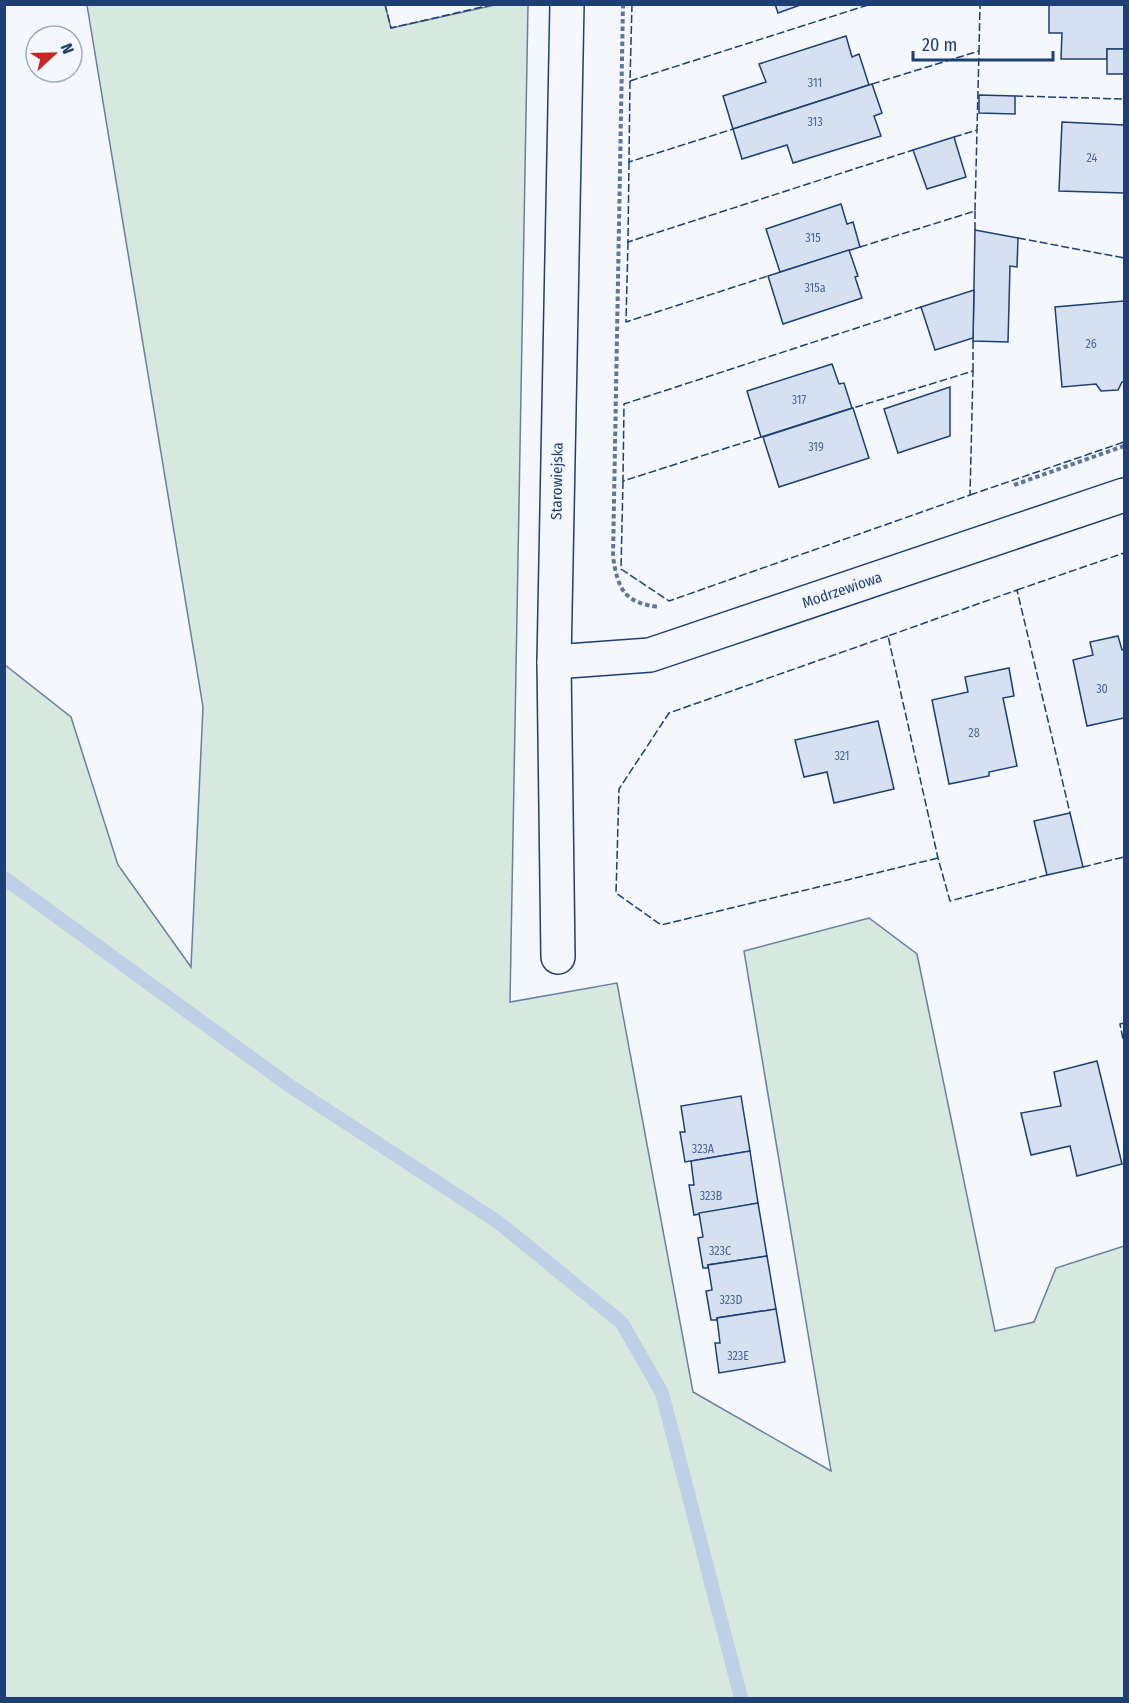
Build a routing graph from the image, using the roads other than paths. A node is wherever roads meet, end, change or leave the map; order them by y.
1 (567, 4) edge
2 (1125, 495) edge
3 (554, 662) junction
4 (558, 957) dead end

1 - 3 street, Starowiejska
2 - 3 street, Modrzewiowa
3 - 4 street, Starowiejska

